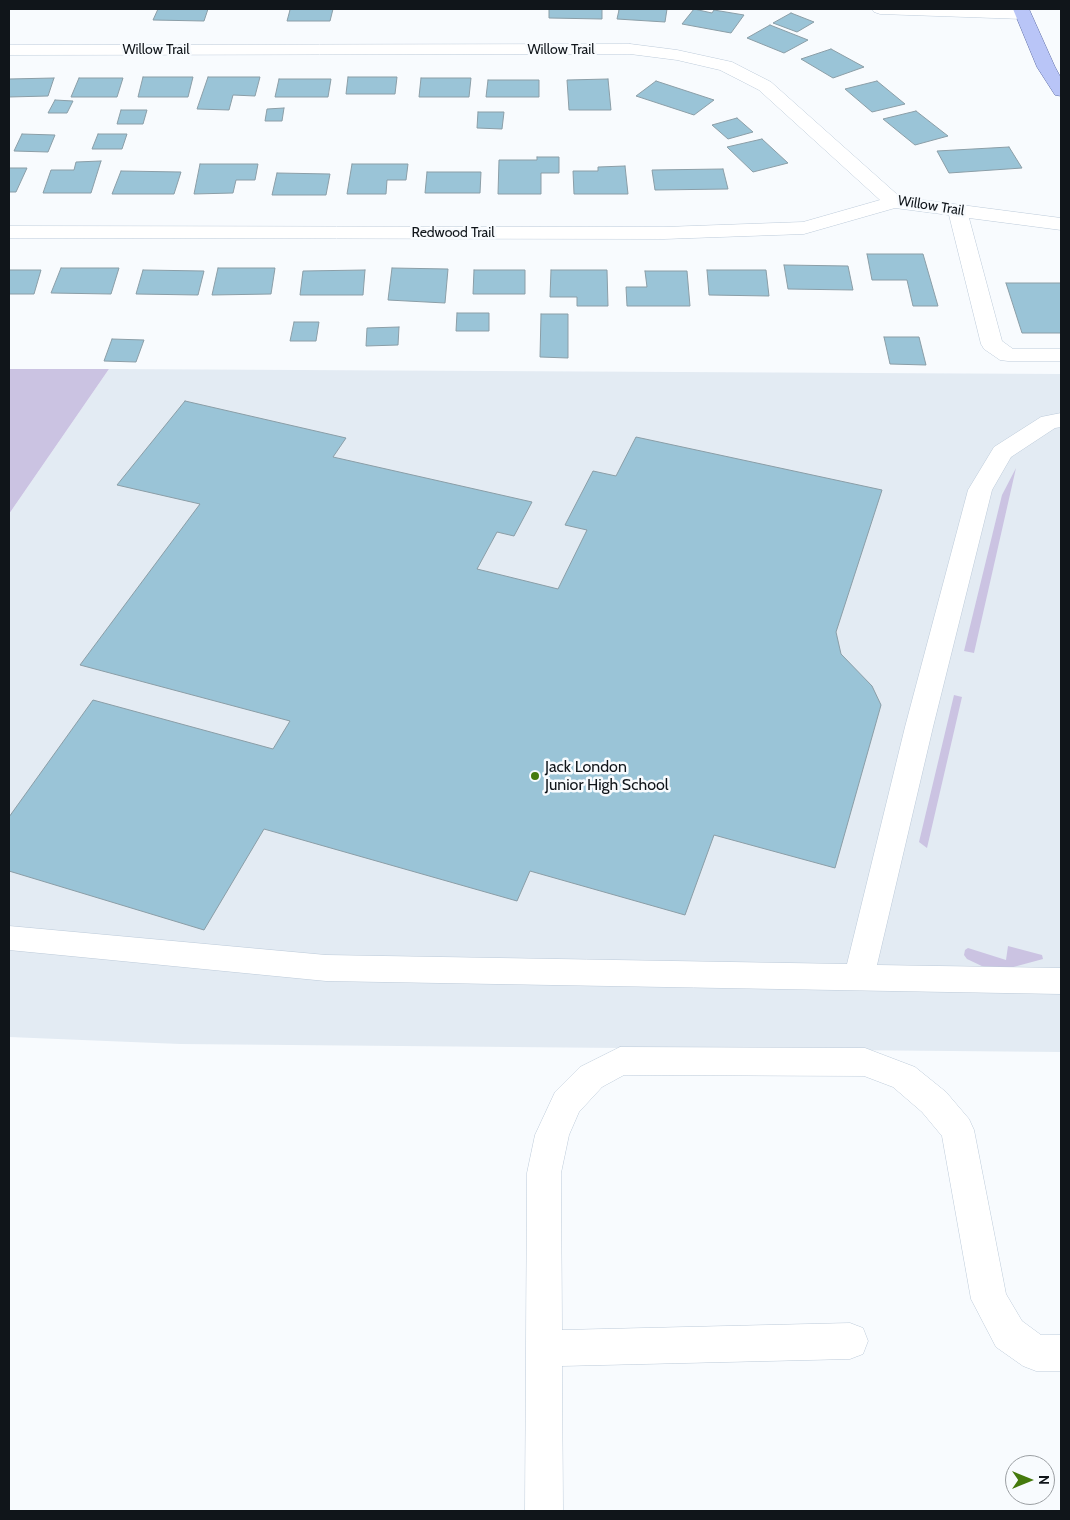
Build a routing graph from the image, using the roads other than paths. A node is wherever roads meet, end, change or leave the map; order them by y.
1 (880, 9) edge
2 (919, 9) edge
3 (1022, 11) edge
4 (9, 50) edge
5 (1061, 91) edge
6 (894, 202) junction
7 (957, 210) junction
8 (1061, 224) edge
9 (9, 232) edge
10 (1061, 356) edge
11 (1061, 420) edge
12 (9, 938) edge
13 (859, 978) junction
14 (1061, 981) edge
15 (850, 1341) dead end
16 (544, 1348) junction
17 (1061, 1352) edge
18 (544, 1511) edge

1 - 2 street
2 - 3 street
3 - 5 main road
4 - 6 street, Willow Trail
6 - 7 street, Willow Trail
6 - 9 street, Redwood Trail
7 - 8 street, Willow Trail
7 - 10 street
11 - 13 street
12 - 13 street
13 - 14 street
15 - 16 street
16 - 17 street
16 - 18 street

